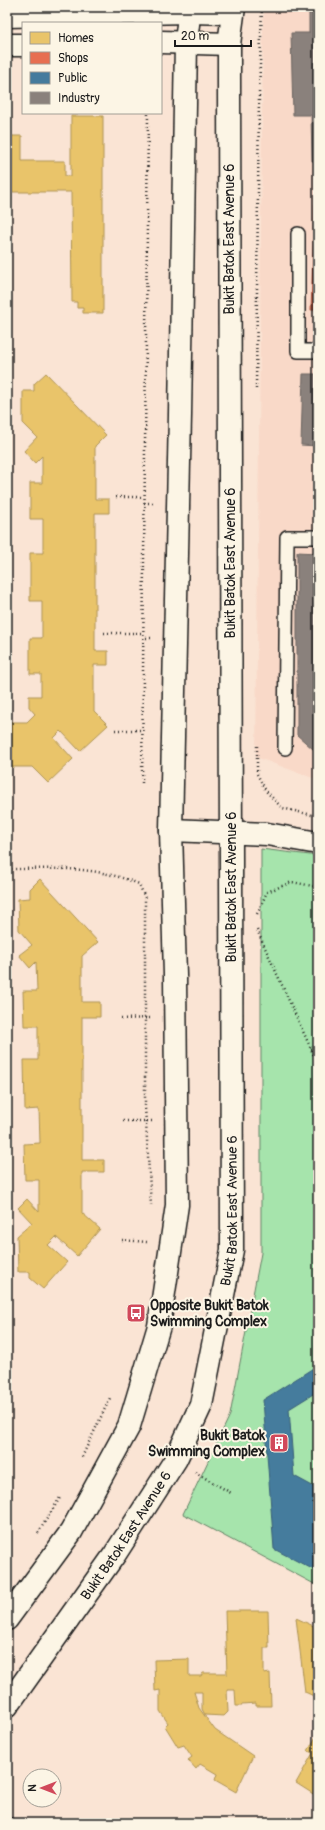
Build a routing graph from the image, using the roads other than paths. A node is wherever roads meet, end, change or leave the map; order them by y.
1 (189, 9) edge
2 (233, 10) edge
3 (7, 16) edge
4 (162, 42) edge
5 (186, 42) junction
6 (229, 44) junction
7 (7, 45) edge
8 (22, 45) edge
9 (298, 234) dead end
10 (318, 351) edge
11 (318, 537) edge
12 (285, 748) dead end
13 (171, 830) junction
14 (231, 832) junction
15 (318, 843) edge
16 (7, 1619) edge
17 (7, 1706) edge

1 - 2 main road
1 - 3 main road
1 - 5 main road
2 - 6 main road, Bukit Batok East Avenue 6
4 - 5 main road
5 - 6 main road
5 - 13 main road
6 - 14 main road, Bukit Batok East Avenue 6
7 - 8 main road
9 - 10 lane
11 - 12 lane
13 - 14 main road
13 - 16 main road
14 - 15 main road
14 - 17 main road, Bukit Batok East Avenue 6

